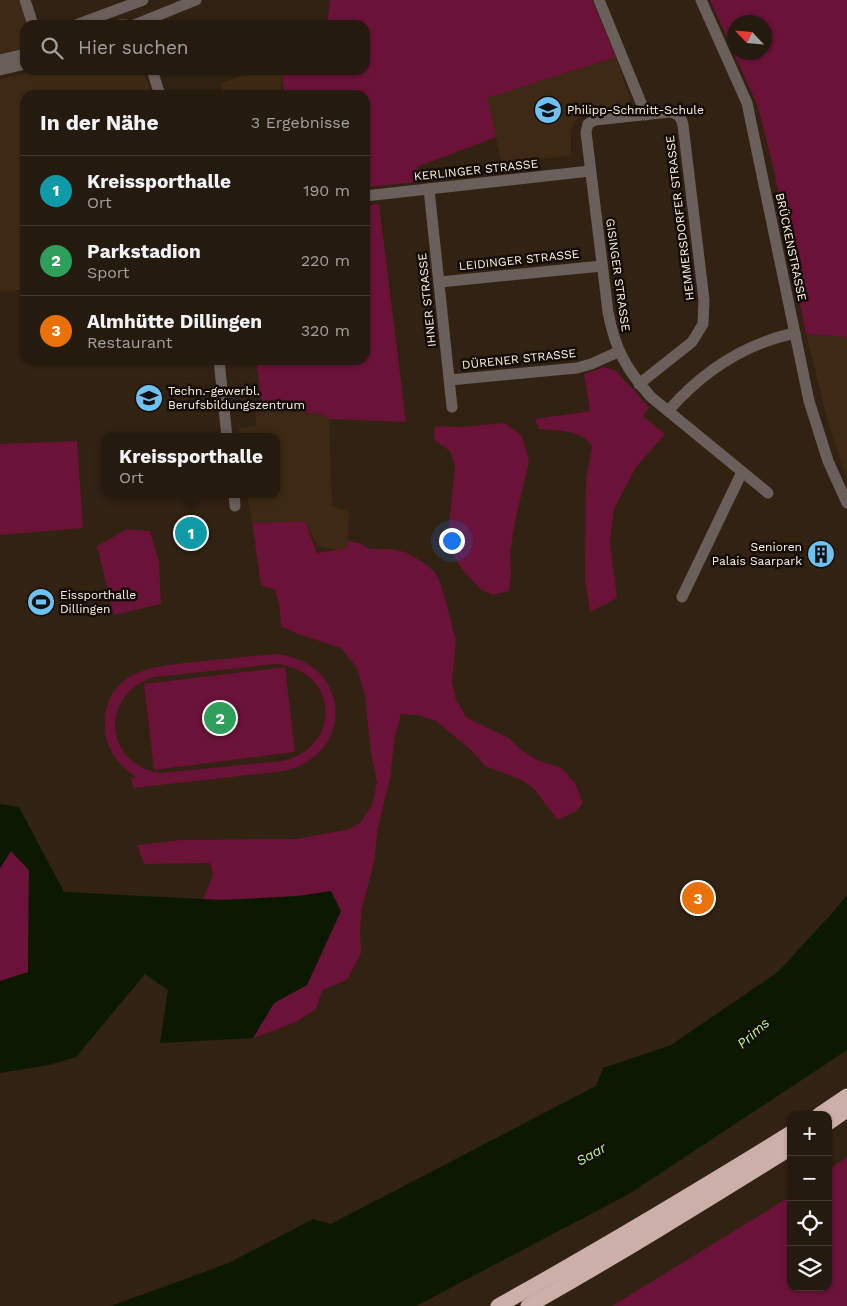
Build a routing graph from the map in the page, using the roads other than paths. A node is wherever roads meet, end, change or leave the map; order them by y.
1 (25, 0) edge
2 (143, 0) edge
3 (196, 0) edge
4 (599, 0) edge
5 (700, 0) edge
6 (31, 20) edge
7 (89, 20) edge
8 (146, 20) edge
9 (20, 55) edge
10 (0, 60) edge
11 (20, 65) edge
12 (0, 70) edge
13 (154, 75) edge
14 (158, 90) edge
15 (646, 115) junction
16 (588, 124) joint
17 (590, 171) junction
18 (429, 189) junction
19 (370, 195) edge
20 (602, 266) junction
21 (440, 282) junction
22 (795, 333) junction
23 (618, 352) junction
24 (220, 365) edge
25 (450, 380) junction
26 (639, 384) junction
27 (452, 407) dead end
28 (668, 411) junction
29 (227, 433) edge
30 (742, 472) junction
31 (768, 492) dead end
32 (234, 498) edge
33 (847, 502) edge
34 (235, 506) dead end
35 (682, 597) dead end
36 (847, 1096) edge
37 (847, 1110) edge
38 (825, 1111) edge
39 (832, 1120) edge
40 (787, 1135) edge
41 (787, 1150) edge
42 (498, 1306) edge
43 (528, 1306) edge

1 - 6 street
2 - 7 street
3 - 8 street
4 - 15 street
5 - 22 street, BRÜCKENSTRASSE
9 - 10 street
11 - 12 street
13 - 14 street
15 - 16 street, HEMMERSDORFER STRASSE
15 - 26 street, HEMMERSDORFER STRASSE
16 - 17 street, GISINGER STRASSE
17 - 18 street, KERLINGER STRASSE
17 - 20 street, GISINGER STRASSE
18 - 19 street, KERLINGER STRASSE
18 - 21 street, IHNER STRASSE
20 - 21 street, LEIDINGER STRASSE
20 - 23 street, GISINGER STRASSE
21 - 25 street, IHNER STRASSE
22 - 28 street
22 - 33 street, BRÜCKENSTRASSE
23 - 25 street, DÜRENER STRASSE
23 - 26 street, GISINGER STRASSE
24 - 29 street
25 - 27 street, IHNER STRASSE
26 - 28 street, GISINGER STRASSE
28 - 30 street, GISINGER STRASSE
30 - 31 street, GISINGER STRASSE
30 - 35 street
32 - 34 street
36 - 38 highway
37 - 39 highway
40 - 42 highway
41 - 43 highway

